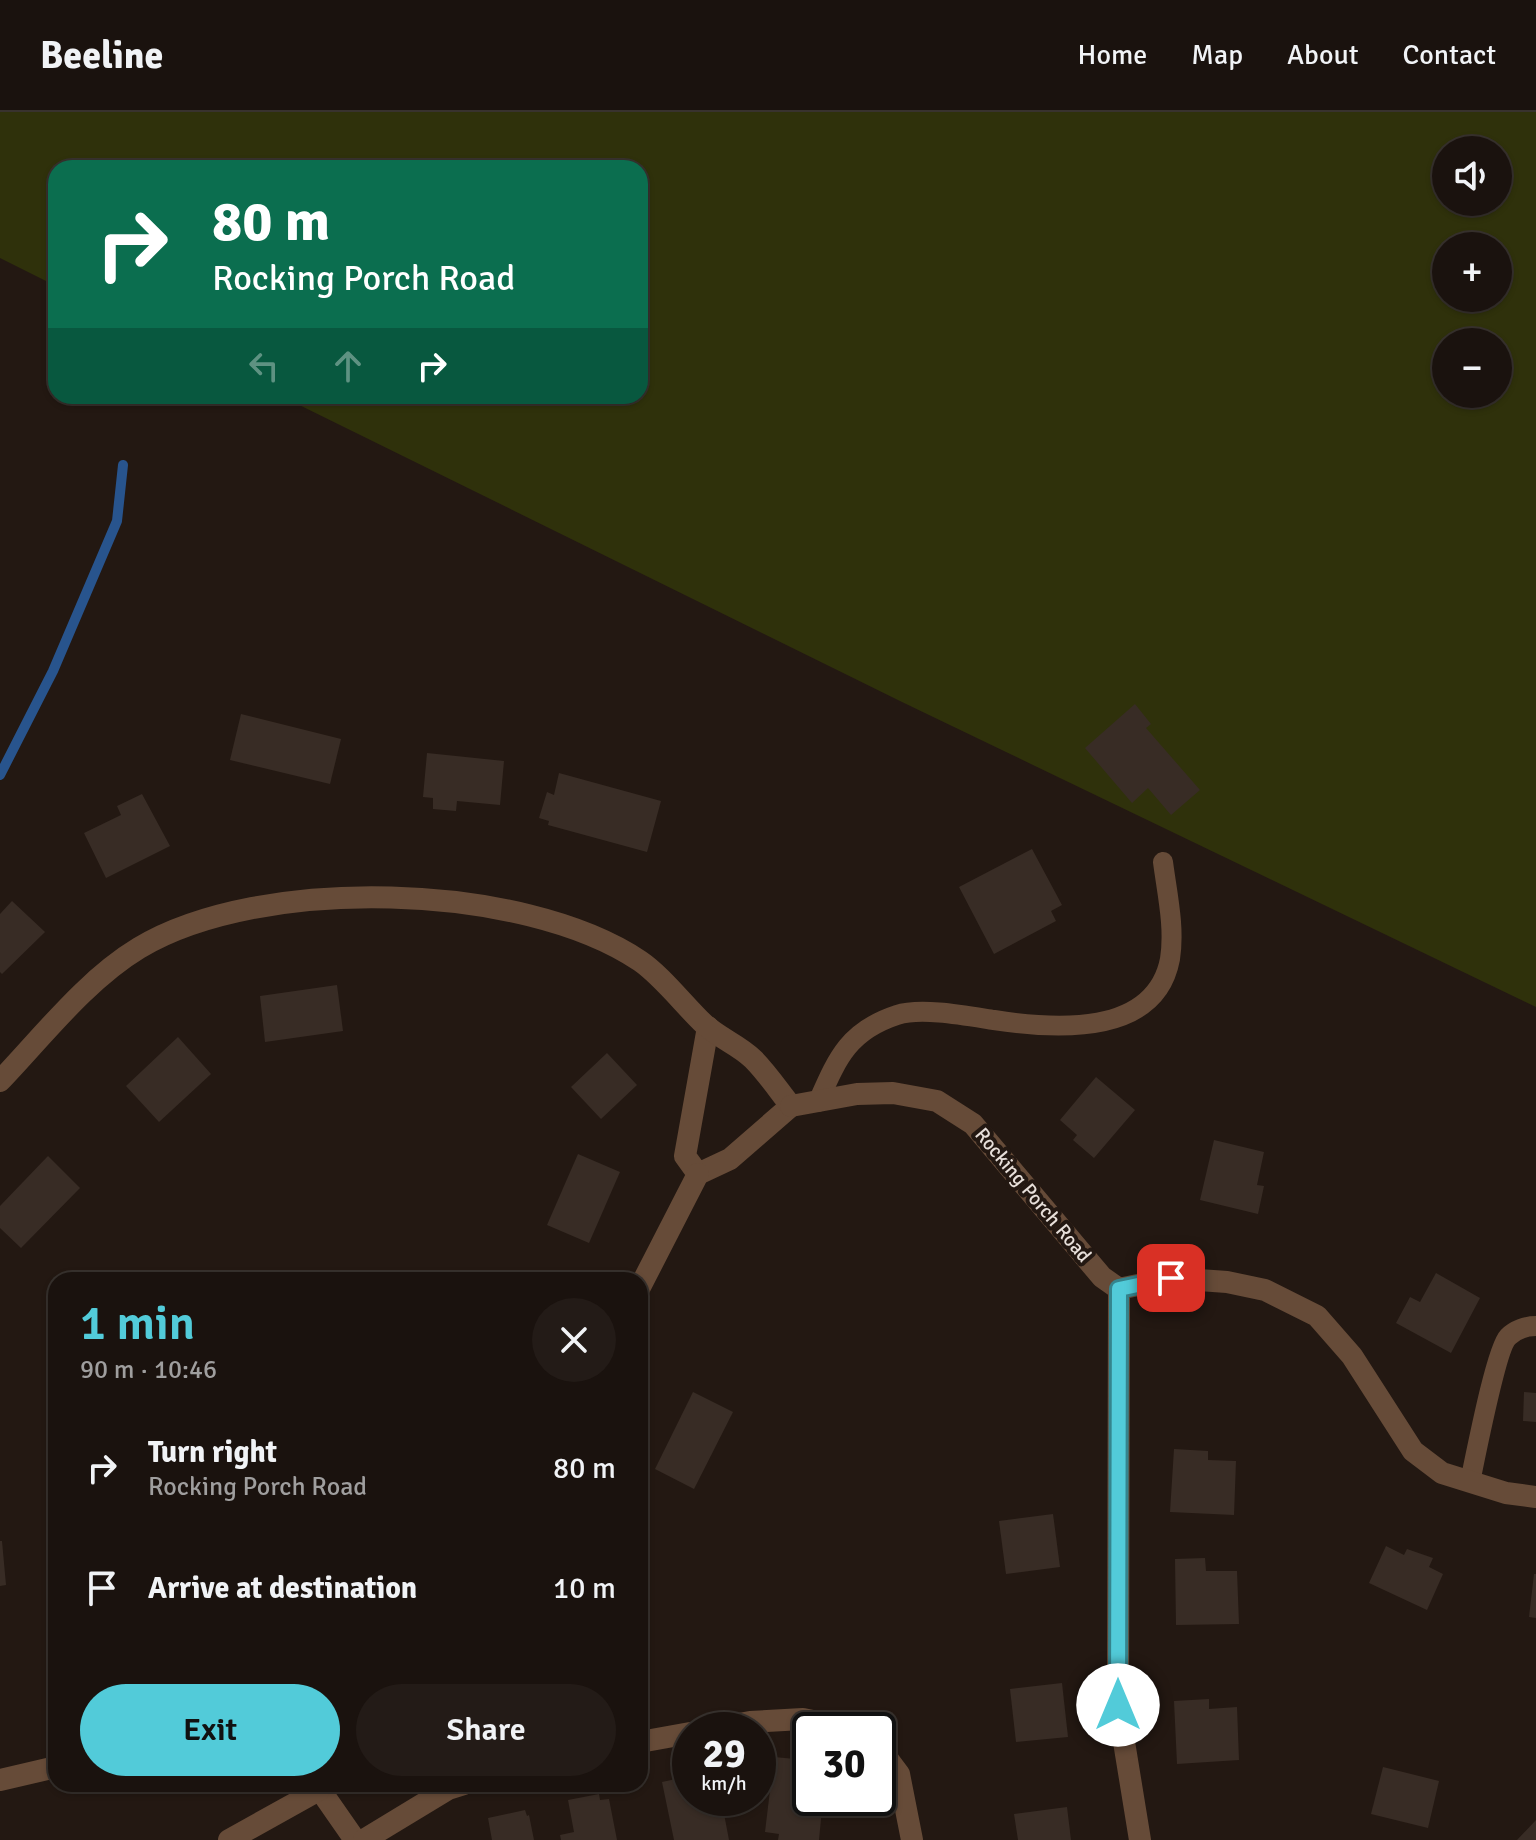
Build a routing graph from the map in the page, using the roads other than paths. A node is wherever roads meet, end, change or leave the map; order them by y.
1 (1163, 862) dead end
2 (708, 1027) junction
3 (0, 1081) edge
4 (818, 1102) junction
5 (791, 1106) junction
6 (698, 1174) junction
7 (648, 1272) edge
8 (1119, 1289) junction
9 (1536, 1326) edge
10 (1470, 1482) junction
11 (1536, 1497) edge
12 (672, 1736) edge
13 (648, 1741) edge
14 (48, 1769) edge
15 (896, 1770) edge
16 (0, 1780) edge
17 (310, 1792) edge
18 (321, 1792) edge
19 (443, 1792) edge
20 (229, 1840) edge
21 (355, 1840) edge
22 (364, 1840) edge
23 (912, 1840) edge
24 (1140, 1840) edge

1 - 4 lane
2 - 3 street
2 - 5 street
2 - 6 street
4 - 5 street, Rocking Porch Road
4 - 8 street, Rocking Porch Road
5 - 6 street
6 - 7 street
8 - 10 street
8 - 24 street
9 - 10 lane
10 - 11 street
12 - 13 street
14 - 16 street
15 - 23 street
17 - 20 street
18 - 21 street
19 - 22 street

